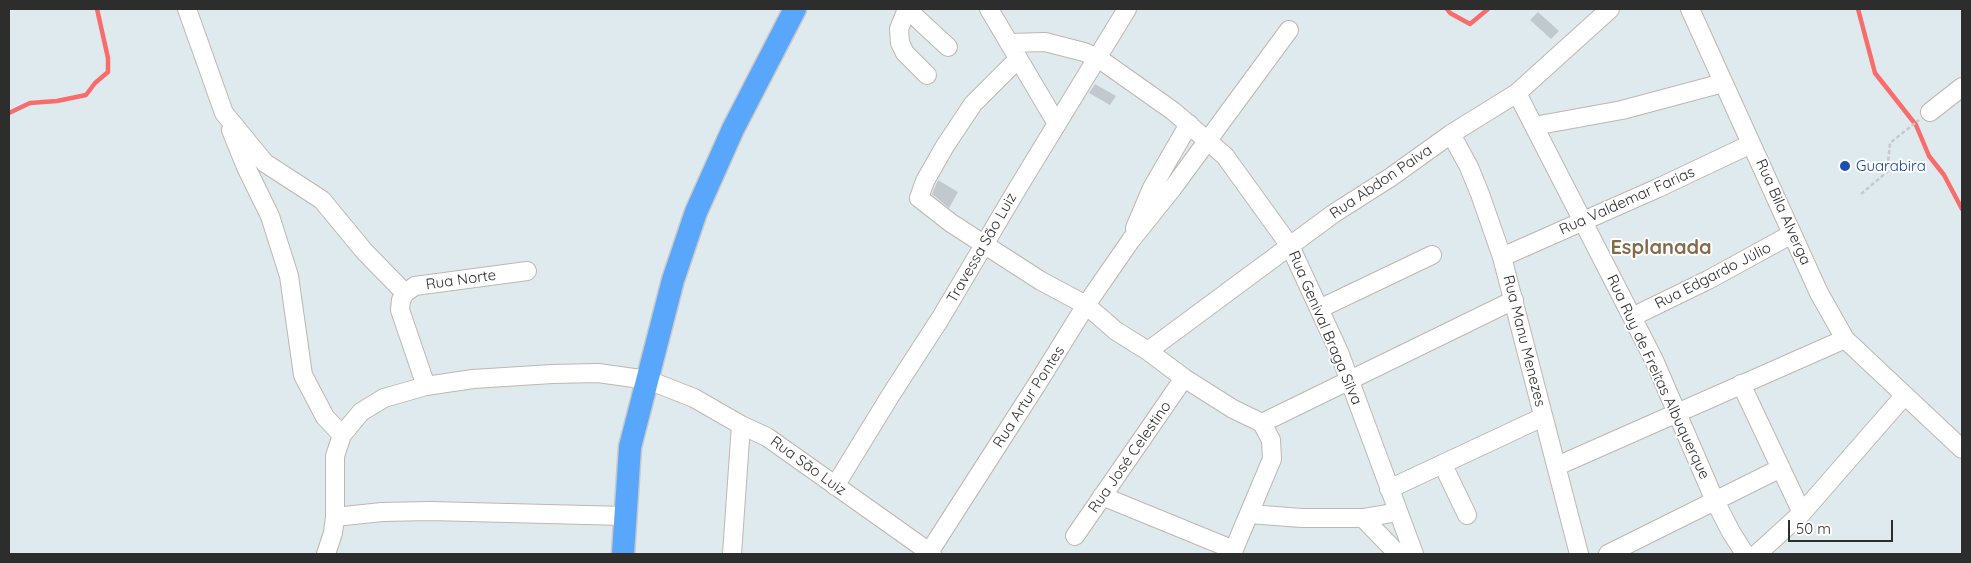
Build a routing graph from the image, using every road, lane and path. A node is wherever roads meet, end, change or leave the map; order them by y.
1 (187, 9) edge
2 (795, 9) edge
3 (907, 9) edge
4 (990, 9) edge
5 (1128, 9) edge
6 (1610, 9) edge
7 (1690, 9) edge
8 (1289, 30) dead end
9 (1009, 43) junction
10 (948, 46) dead end
11 (1098, 58) junction
12 (1018, 59) junction
13 (928, 76) dead end
14 (1724, 83) junction
15 (1962, 87) edge
16 (1517, 93) junction
17 (1930, 112) joint
18 (224, 113) junction
19 (1057, 124) junction
20 (1189, 124) junction
21 (1534, 126) junction
22 (1451, 134) junction
23 (1207, 140) junction
24 (1751, 144) junction
25 (1861, 194) dead end
26 (1582, 221) junction
27 (1792, 234) junction
28 (1131, 240) junction
29 (985, 244) junction
30 (1290, 246) junction
31 (1432, 255) dead end
32 (1502, 258) junction
33 (527, 271) dead end
34 (406, 293) junction
35 (1514, 300) junction
36 (1086, 305) junction
37 (1319, 309) junction
38 (1632, 317) junction
39 (1845, 339) junction
40 (1148, 351) junction
41 (1184, 378) junction
42 (648, 380) junction
43 (1350, 381) junction
44 (1742, 384) junction
45 (426, 386) junction
46 (1904, 396) junction
47 (1677, 413) junction
48 (1543, 417) junction
49 (1262, 423) junction
50 (741, 425) junction
51 (342, 435) junction
52 (1962, 449) edge
53 (1443, 464) junction
54 (1557, 466) junction
55 (1781, 468) junction
56 (834, 486) junction
57 (1389, 489) junction
58 (1102, 496) junction
59 (1715, 501) junction
60 (1398, 512) junction
61 (1802, 513) junction
62 (1249, 514) junction
63 (1467, 515) dead end
64 (625, 516) junction
65 (335, 517) junction
66 (1363, 518) junction
67 (1075, 536) dead end
68 (1233, 552) edge
69 (326, 554) edge
70 (623, 554) edge
71 (732, 554) edge
72 (930, 554) edge
73 (1398, 554) edge
74 (1414, 554) edge
75 (1579, 554) edge
76 (1608, 554) edge
77 (1745, 554) edge
78 (1757, 554) edge

1 - 18 street
2 - 42 main road
3 - 10 street
3 - 13 street
4 - 9 street
5 - 11 street, Travessa São Luiz
6 - 16 street, Rua Abdon Paiva
7 - 14 street, Rua Bila Alverga
8 - 23 street, Rua Artur Pontes
9 - 11 street, Rua Genival Braga Silva
9 - 12 street
11 - 19 street, Travessa São Luiz
11 - 20 street, Rua Genival Braga Silva
12 - 19 street
12 - 29 street
14 - 21 street
14 - 24 street, Rua Bila Alverga
15 - 17 street
16 - 21 street, Rua Ruy de Freitas Albuquerque
16 - 22 street, Rua Abdon Paiva
17 - 25 path
18 - 34 street
18 - 51 street
19 - 29 street, Travessa São Luiz
20 - 23 street, Rua Genival Braga Silva
20 - 28 street, Rua Artur Pontes
21 - 26 street, Rua Ruy de Freitas Albuquerque
22 - 30 street, Rua Abdon Paiva
22 - 32 street, Rua Manu Menezes
23 - 28 street, Rua Artur Pontes
23 - 30 street, Rua Genival Braga Silva
24 - 26 street, Rua Valdemar Farias
24 - 27 street, Rua Bila Alverga
26 - 32 street, Rua Valdemar Farias
26 - 38 street, Rua Ruy de Freitas Albuquerque
27 - 38 street, Rua Edgardo Júlio
27 - 39 street, Rua Bila Alverga
28 - 36 street, Rua Artur Pontes
29 - 36 street
29 - 56 street, Travessa São Luiz
30 - 37 street, Rua Genival Braga Silva
30 - 40 street, Rua Abdon Paiva
31 - 37 street
32 - 35 street, Rua Manu Menezes
33 - 34 street, Rua Norte
34 - 45 street, Rua Norte
35 - 43 street
35 - 48 street, Rua Manu Menezes
36 - 40 street
36 - 72 street, Rua Artur Pontes
37 - 43 street, Rua Genival Braga Silva
38 - 47 street, Rua Ruy de Freitas Albuquerque
39 - 44 street
39 - 46 street, Rua Bila Alverga
40 - 41 street
41 - 49 street
41 - 58 street, Rua José Celestino
42 - 45 street, Rua São Luiz
42 - 50 street, Rua São Luiz
42 - 64 main road
43 - 49 street
43 - 57 street, Rua Genival Braga Silva
44 - 47 street
44 - 55 street
45 - 51 street, Rua São Luiz
46 - 52 street, Rua Bila Alverga
46 - 61 street
47 - 54 street
47 - 59 street, Rua Ruy de Freitas Albuquerque
48 - 53 street
48 - 54 street, Rua Manu Menezes
49 - 62 street
50 - 56 street, Rua São Luiz
50 - 71 street
51 - 65 street
53 - 57 street
53 - 63 street
54 - 75 street, Rua Manu Menezes
55 - 59 street
55 - 61 street
56 - 72 street, Rua São Luiz
57 - 60 street, Rua Genival Braga Silva
58 - 67 street, Rua José Celestino
58 - 68 street
59 - 76 street
59 - 77 street, Rua Ruy de Freitas Albuquerque
60 - 66 street
60 - 74 street, Rua Genival Braga Silva
61 - 78 street
62 - 66 street
62 - 68 street
64 - 65 street
64 - 70 main road
65 - 69 street
66 - 73 street

